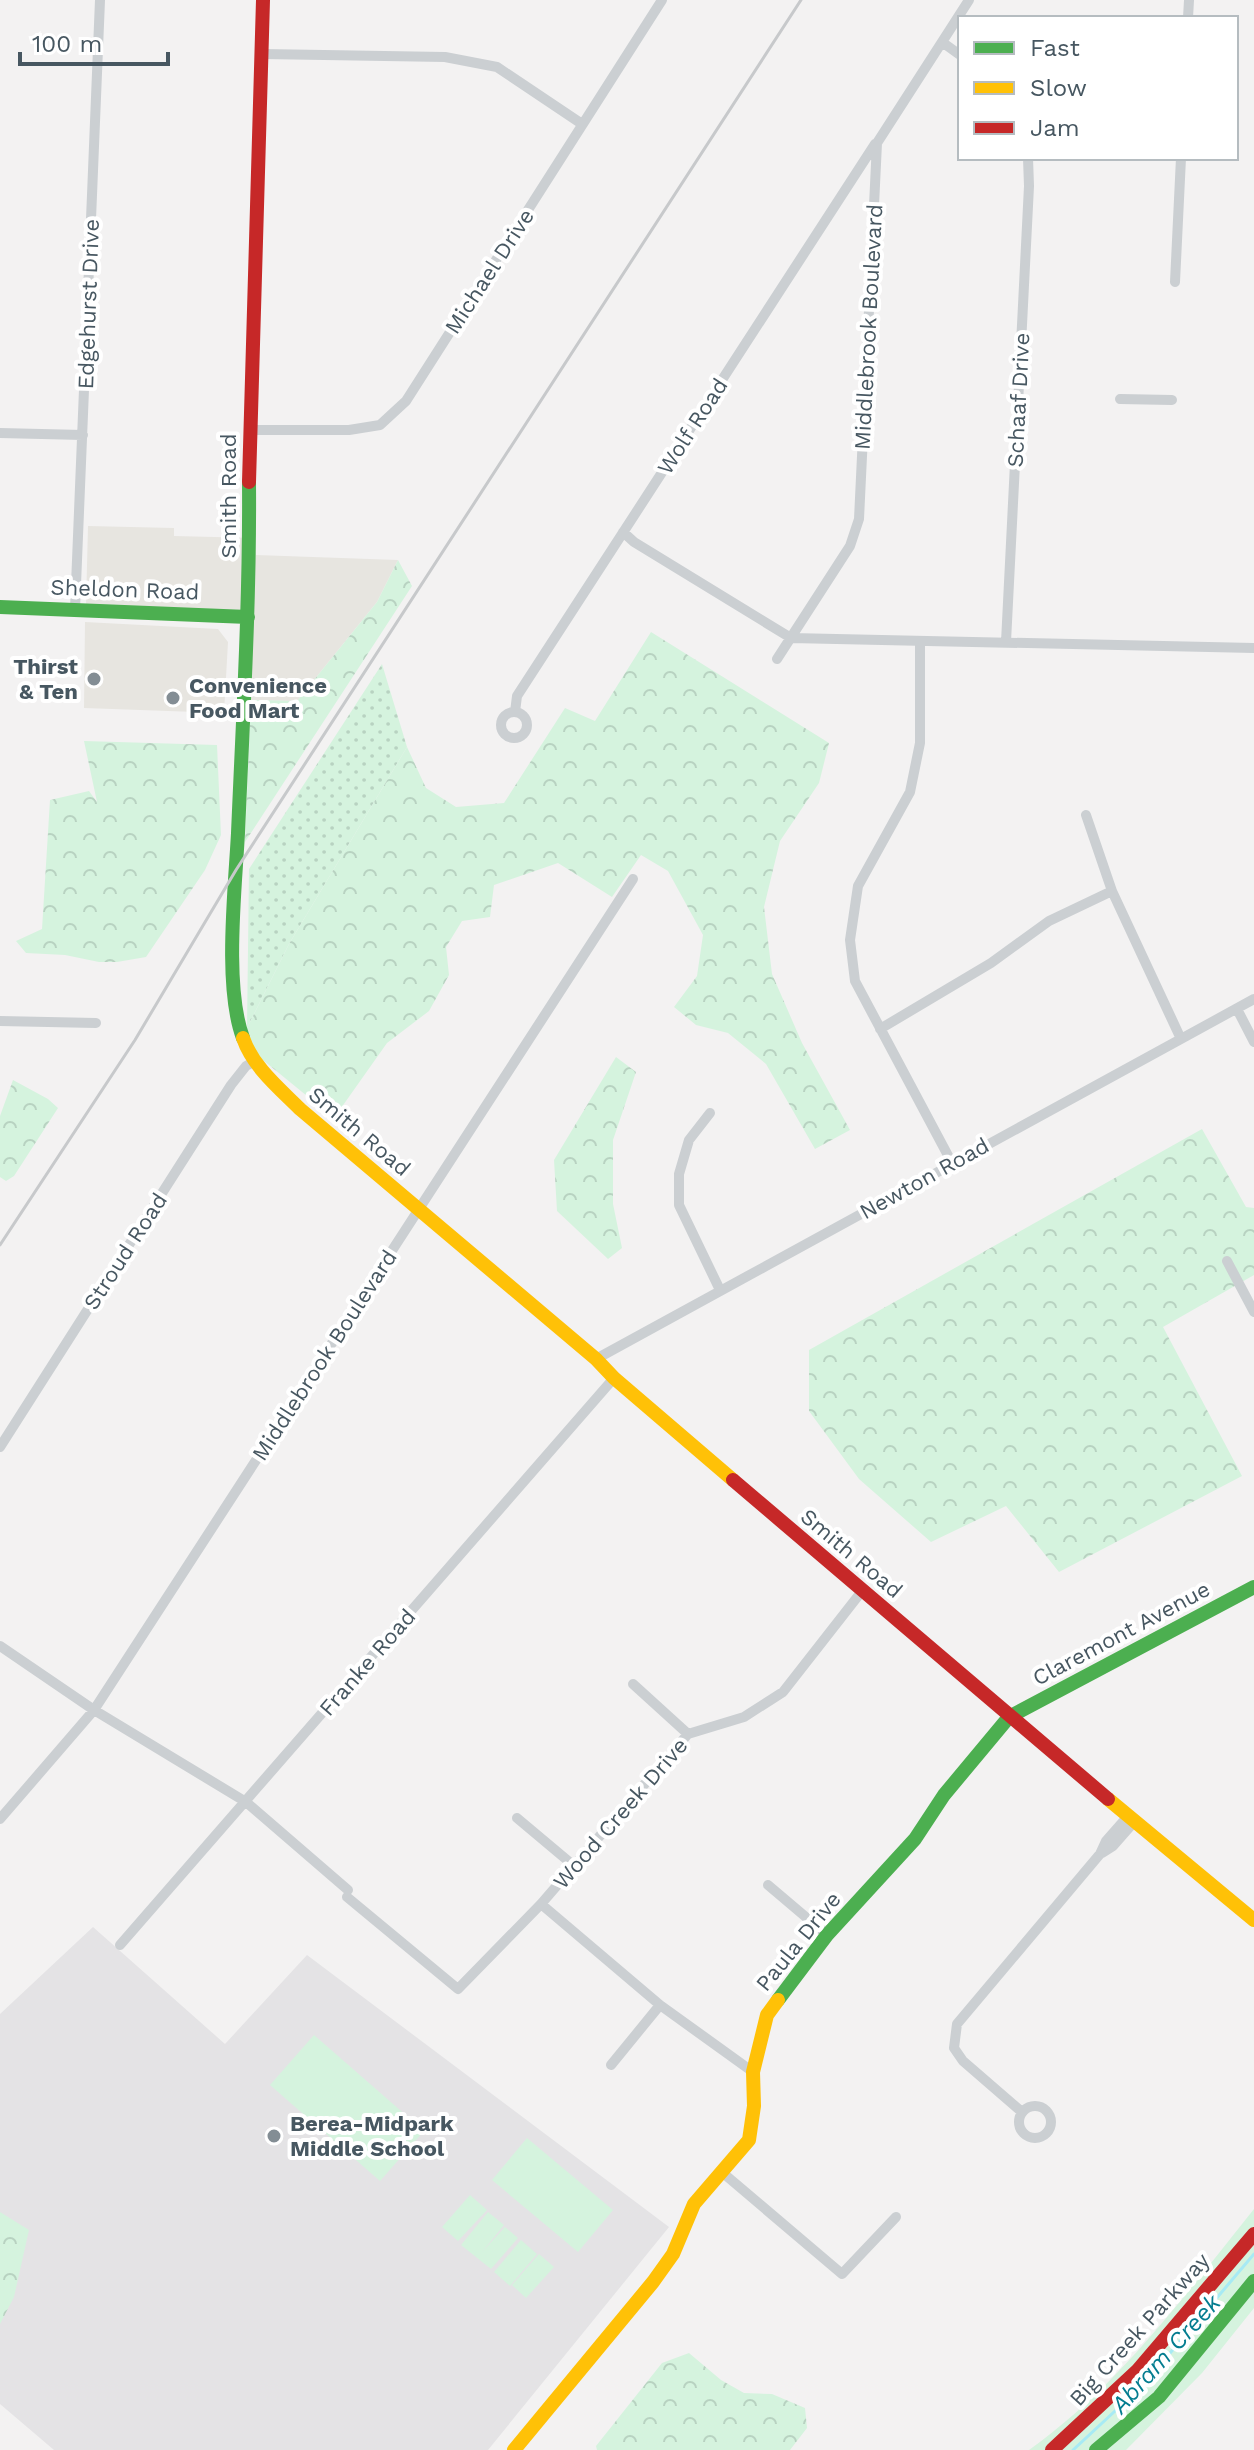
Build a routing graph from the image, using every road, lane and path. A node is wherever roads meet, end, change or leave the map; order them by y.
1 (100, 0) edge
2 (263, 0) edge
3 (662, 0) edge
4 (958, 17) edge
5 (942, 42) junction
6 (263, 54) junction
7 (958, 54) edge
8 (582, 124) junction
9 (877, 143) junction
10 (1028, 160) edge
11 (1181, 160) edge
12 (1175, 282) dead end
13 (1120, 399) dead end
14 (1172, 400) dead end
15 (249, 430) junction
16 (0, 433) edge
17 (83, 435) junction
18 (623, 532) junction
19 (0, 607) edge
20 (75, 609) junction
21 (248, 617) junction
22 (791, 638) junction
23 (920, 642) junction
24 (1006, 642) junction
25 (1254, 648) edge
26 (777, 659) dead end
27 (515, 712) dead end
28 (1086, 815) dead end
29 (633, 879) dead end
30 (1112, 891) junction
31 (1254, 999) edge
32 (1237, 1009) junction
33 (0, 1021) edge
34 (96, 1023) dead end
35 (880, 1029) junction
36 (1181, 1039) junction
37 (1254, 1042) edge
38 (255, 1061) junction
39 (710, 1113) dead end
40 (952, 1163) junction
41 (419, 1209) junction
42 (1227, 1261) dead end
43 (720, 1290) junction
44 (1254, 1312) edge
45 (596, 1359) junction
46 (614, 1378) junction
47 (0, 1447) edge
48 (1254, 1587) edge
49 (862, 1591) junction
50 (0, 1646) edge
51 (633, 1684) dead end
52 (94, 1710) junction
53 (1009, 1717) junction
54 (688, 1734) junction
55 (246, 1802) junction
56 (517, 1818) dead end
57 (0, 1819) edge
58 (1131, 1819) junction
59 (573, 1865) junction
60 (768, 1885) dead end
61 (541, 1904) junction
62 (1254, 1920) edge
63 (827, 1935) junction
64 (120, 1945) dead end
65 (660, 2005) junction
66 (611, 2065) dead end
67 (753, 2072) junction
68 (1022, 2112) dead end
69 (723, 2173) junction
70 (896, 2217) dead end
71 (1254, 2234) edge
72 (1254, 2281) edge
73 (514, 2450) edge
74 (1052, 2450) edge
75 (1096, 2450) edge

1 - 17 street, Edgehurst Drive
2 - 6 main road, Smith Road
3 - 8 street, Michael Drive
4 - 5 street
5 - 7 street
5 - 9 street
6 - 8 street
6 - 15 main road, Smith Road
8 - 15 street, Michael Drive
9 - 18 street, Wolf Road
9 - 22 street, Middlebrook Boulevard
10 - 24 street, Schaaf Drive
11 - 12 street
13 - 14 street
15 - 21 main road, Smith Road
16 - 17 street
17 - 20 street, Edgehurst Drive
18 - 22 street
18 - 27 street, Wolf Road
19 - 20 main road, Sheldon Road
20 - 21 main road, Sheldon Road
21 - 38 main road, Smith Road
22 - 23 street
22 - 26 street, Middlebrook Boulevard
23 - 24 street
23 - 35 street
24 - 25 street
28 - 30 street
29 - 41 street, Middlebrook Boulevard
30 - 35 street
30 - 36 street
31 - 32 street, Newton Road
32 - 36 street, Newton Road
32 - 37 street
33 - 34 street
35 - 40 street
36 - 40 street, Newton Road
38 - 41 main road, Smith Road
38 - 47 street, Stroud Road
39 - 43 street
40 - 43 street, Newton Road
41 - 45 main road, Smith Road
41 - 52 street, Middlebrook Boulevard
42 - 44 street
43 - 45 street, Newton Road
45 - 46 main road, Smith Road
46 - 49 main road, Smith Road
46 - 55 street, Franke Road
48 - 53 main road, Claremont Avenue
49 - 53 main road, Smith Road
49 - 54 street, Wood Creek Drive
50 - 52 street
51 - 54 street
52 - 55 street
52 - 57 street, Middlebrook Boulevard
53 - 58 main road, Smith Road
53 - 63 main road, Paula Drive
54 - 59 street, Wood Creek Drive
55 - 61 street, Wood Creek Drive
55 - 64 street, Franke Road
56 - 59 street
58 - 62 main road, Smith Road
58 - 68 street
59 - 61 street, Wood Creek Drive
60 - 63 street
61 - 65 street
63 - 67 main road, Paula Drive
65 - 66 street
65 - 67 street
67 - 69 main road, Paula Drive
69 - 70 street
69 - 73 main road, Paula Drive
71 - 74 main road, Big Creek Parkway
72 - 75 main road

